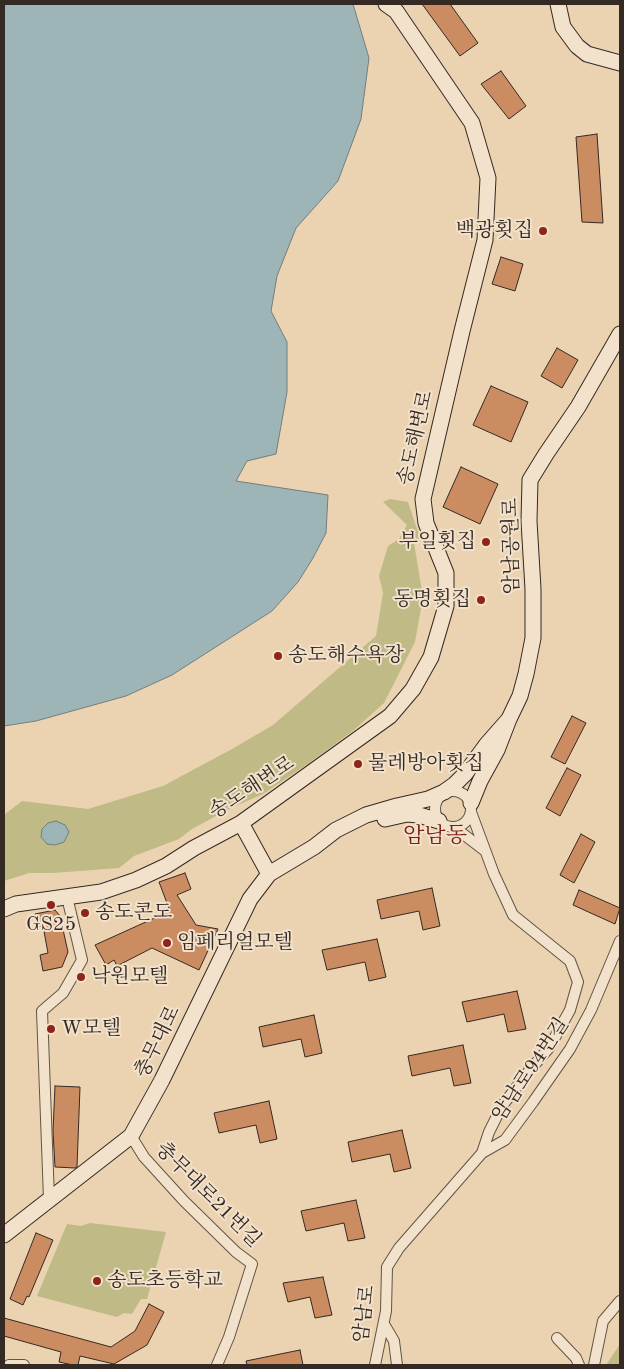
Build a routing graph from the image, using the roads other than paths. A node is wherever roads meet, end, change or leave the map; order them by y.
1 (558, 4) edge
2 (392, 6) edge
3 (620, 63) edge
4 (620, 334) edge
5 (509, 719) junction
6 (444, 792) junction
7 (471, 808) junction
8 (439, 821) junction
9 (241, 823) junction
10 (454, 827) junction
11 (314, 848) junction
12 (485, 851) junction
13 (269, 874) junction
14 (67, 897) junction
15 (4, 909) edge
16 (620, 941) edge
17 (131, 1136) junction
18 (482, 1152) junction
19 (50, 1199) junction
20 (4, 1235) edge
21 (387, 1267) joint
22 (620, 1301) edge
23 (384, 1324) junction
24 (557, 1338) dead end
25 (394, 1341) junction
26 (10, 1365) edge
27 (24, 1365) edge
28 (217, 1365) edge
29 (376, 1365) edge
30 (397, 1365) edge
31 (579, 1365) edge
32 (594, 1365) edge

1 - 3 street
2 - 9 street, 송도해변로
4 - 5 street, 암남공원로
5 - 6 street, 암남공원로
5 - 7 street, 암남공원로
6 - 7 street
6 - 8 street
6 - 11 street, 암남공원로
7 - 10 street
7 - 12 street
8 - 10 street
8 - 11 street, 암남공원로
9 - 13 street
9 - 14 street, 송도해변로
10 - 12 street
11 - 13 street, 암남공원로
12 - 18 street
13 - 17 street, 충무대로
14 - 15 street, 송도해변로
14 - 19 street
16 - 18 street, 암남로94번길
17 - 19 street, 충무대로
17 - 28 street, 충무대로21번길
18 - 21 street, 암남로94번길
19 - 20 street, 충무대로
21 - 23 street, 암남로
22 - 32 street
23 - 25 street
23 - 29 street, 암남로
24 - 31 street
25 - 29 street
25 - 30 street
26 - 27 street

